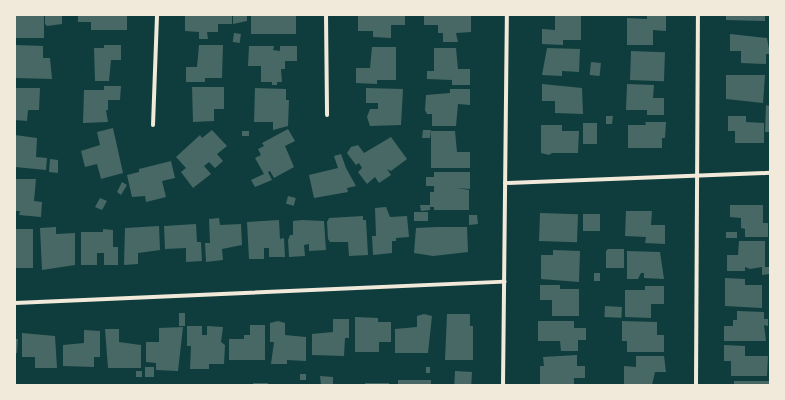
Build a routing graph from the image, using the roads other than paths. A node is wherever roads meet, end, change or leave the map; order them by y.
1 (157, 15) edge
2 (326, 15) edge
3 (507, 15) edge
4 (698, 15) edge
5 (327, 115) dead end
6 (153, 125) dead end
7 (770, 173) edge
8 (695, 176) junction
9 (505, 184) junction
10 (505, 282) junction
11 (15, 303) edge
12 (503, 385) edge
13 (696, 385) edge

1 - 6 street
2 - 5 street
3 - 9 street
4 - 8 street
7 - 8 street
8 - 9 street
8 - 13 street
9 - 10 street
10 - 11 street
10 - 12 street

